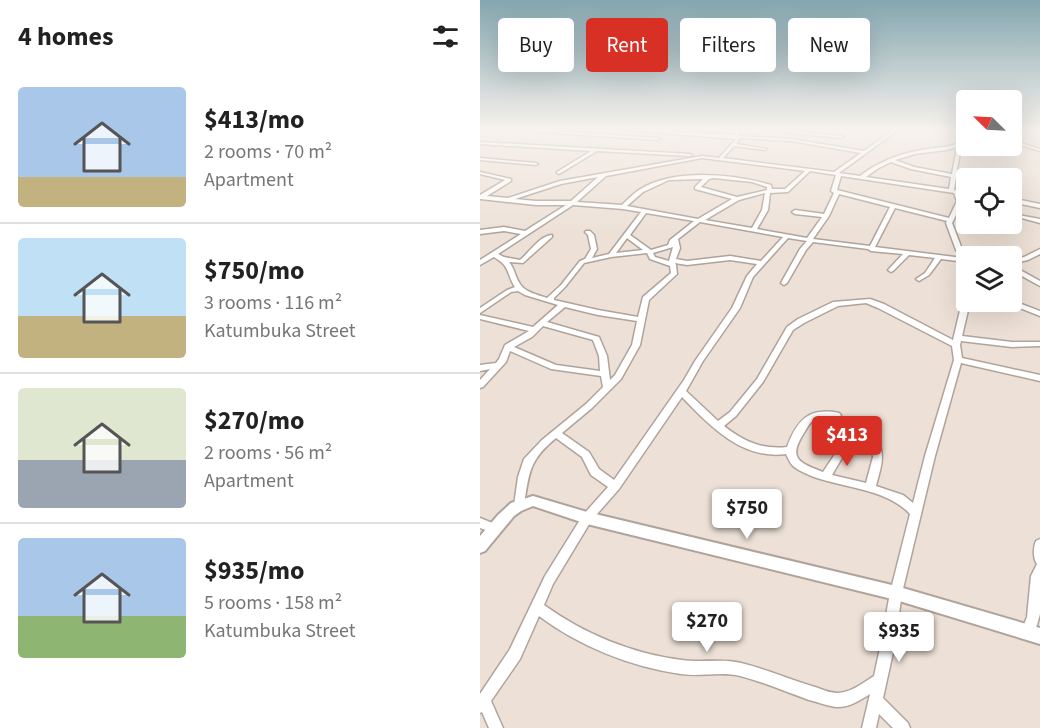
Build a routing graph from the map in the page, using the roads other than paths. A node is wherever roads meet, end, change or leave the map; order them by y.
1 (573, 164) edge
2 (662, 164) edge
3 (765, 164) edge
4 (849, 164) edge
5 (886, 164) edge
6 (901, 164) edge
7 (957, 164) edge
8 (809, 170) junction
9 (480, 173) edge
10 (559, 173) dead end
11 (605, 174) junction
12 (836, 174) junction
13 (955, 176) junction
14 (708, 177) junction
15 (862, 177) junction
16 (769, 191) junction
17 (954, 191) junction
18 (837, 192) junction
19 (481, 197) edge
20 (737, 199) junction
21 (507, 200) junction
22 (1022, 202) edge
23 (572, 203) junction
24 (893, 206) junction
25 (1040, 206) edge
26 (623, 207) junction
27 (645, 211) junction
28 (795, 212) dead end
29 (826, 216) junction
30 (1022, 216) edge
31 (949, 220) junction
32 (699, 221) junction
33 (1040, 221) edge
34 (753, 231) junction
35 (480, 232) edge
36 (588, 232) dead end
37 (526, 233) junction
38 (626, 235) junction
39 (550, 236) dead end
40 (787, 236) junction
41 (676, 240) junction
42 (810, 241) junction
43 (958, 246) edge
44 (871, 249) junction
45 (1040, 251) edge
46 (650, 253) junction
47 (907, 253) junction
48 (494, 254) junction
49 (611, 255) junction
50 (939, 257) junction
51 (956, 258) edge
52 (504, 259) junction
53 (588, 259) junction
54 (482, 260) edge
55 (1022, 260) edge
56 (672, 262) junction
57 (763, 263) junction
58 (891, 270) dead end
59 (1022, 273) edge
60 (918, 279) dead end
61 (784, 283) dead end
62 (1040, 284) edge
63 (519, 288) junction
64 (551, 301) junction
65 (564, 304) junction
66 (1022, 307) edge
67 (480, 311) edge
68 (964, 312) edge
69 (1040, 314) edge
70 (480, 318) edge
71 (641, 319) junction
72 (543, 323) junction
73 (535, 330) junction
74 (958, 341) junction
75 (1040, 344) edge
76 (508, 347) junction
77 (958, 360) junction
78 (497, 365) junction
79 (480, 369) edge
80 (605, 374) junction
81 (1040, 378) edge
82 (480, 385) edge
83 (607, 388) junction
84 (681, 391) junction
85 (836, 415) dead end
86 (718, 426) junction
87 (555, 433) junction
88 (791, 450) junction
89 (826, 476) junction
90 (615, 486) junction
91 (870, 487) junction
92 (519, 505) junction
93 (916, 513) junction
94 (587, 518) junction
95 (480, 523) edge
96 (496, 530) junction
97 (1040, 544) edge
98 (480, 547) edge
99 (1040, 560) edge
100 (1040, 567) edge
101 (896, 593) junction
102 (537, 607) junction
103 (1033, 634) edge
104 (879, 681) junction
105 (876, 701) junction
106 (482, 704) edge
107 (496, 728) edge
108 (869, 728) edge
109 (903, 728) edge

1 - 10 street
2 - 11 street
3 - 8 street
4 - 12 street
5 - 15 street
6 - 13 street
7 - 13 street
8 - 12 street
8 - 16 street
9 - 19 street
11 - 21 street
11 - 23 street
12 - 15 street
12 - 18 street
13 - 17 street
14 - 16 street
14 - 20 street
14 - 26 street
15 - 17 street
16 - 20 street
16 - 34 street
17 - 31 street
18 - 24 street
18 - 29 street
19 - 21 street
20 - 32 street
21 - 23 street
22 - 25 street
23 - 26 street
23 - 37 street
24 - 31 street
24 - 44 street
26 - 27 street
27 - 32 street
27 - 38 street
28 - 29 street
29 - 42 street
30 - 33 street
31 - 43 street
32 - 34 street
32 - 41 street
34 - 40 street
35 - 37 street
36 - 53 street
37 - 48 street
38 - 46 street
38 - 49 street
39 - 52 street
40 - 42 street
40 - 57 street
41 - 46 street
41 - 56 street
42 - 44 street
42 - 61 street
44 - 47 street
45 - 55 street
46 - 49 street
46 - 56 street
47 - 50 street
47 - 58 street
48 - 52 street
48 - 54 street
49 - 53 street
50 - 51 street
50 - 60 street
52 - 63 street
53 - 64 street
56 - 57 street
56 - 71 street
57 - 84 street
59 - 62 street
63 - 64 street
63 - 67 street
64 - 65 street
65 - 71 street
65 - 72 street
66 - 69 street
68 - 74 street
70 - 73 street
71 - 83 street
72 - 73 street
72 - 80 street
73 - 76 street
74 - 75 street
74 - 77 street
74 - 86 street
76 - 78 street
76 - 80 street
77 - 81 street
77 - 93 street
78 - 79 street
78 - 82 street
80 - 83 street
83 - 87 street
84 - 86 street
84 - 90 street
85 - 88 street
86 - 88 street
87 - 90 street
87 - 92 street
88 - 89 street
89 - 91 street
89 - 91 street
90 - 94 street
91 - 93 street
92 - 94 main road
92 - 96 main road
93 - 101 street
94 - 101 main road
94 - 102 street
95 - 96 street
96 - 98 main road
97 - 99 street
100 - 103 street
101 - 103 main road
101 - 104 street
102 - 104 street
102 - 106 street
104 - 105 street
105 - 108 street
105 - 109 street
106 - 107 street

